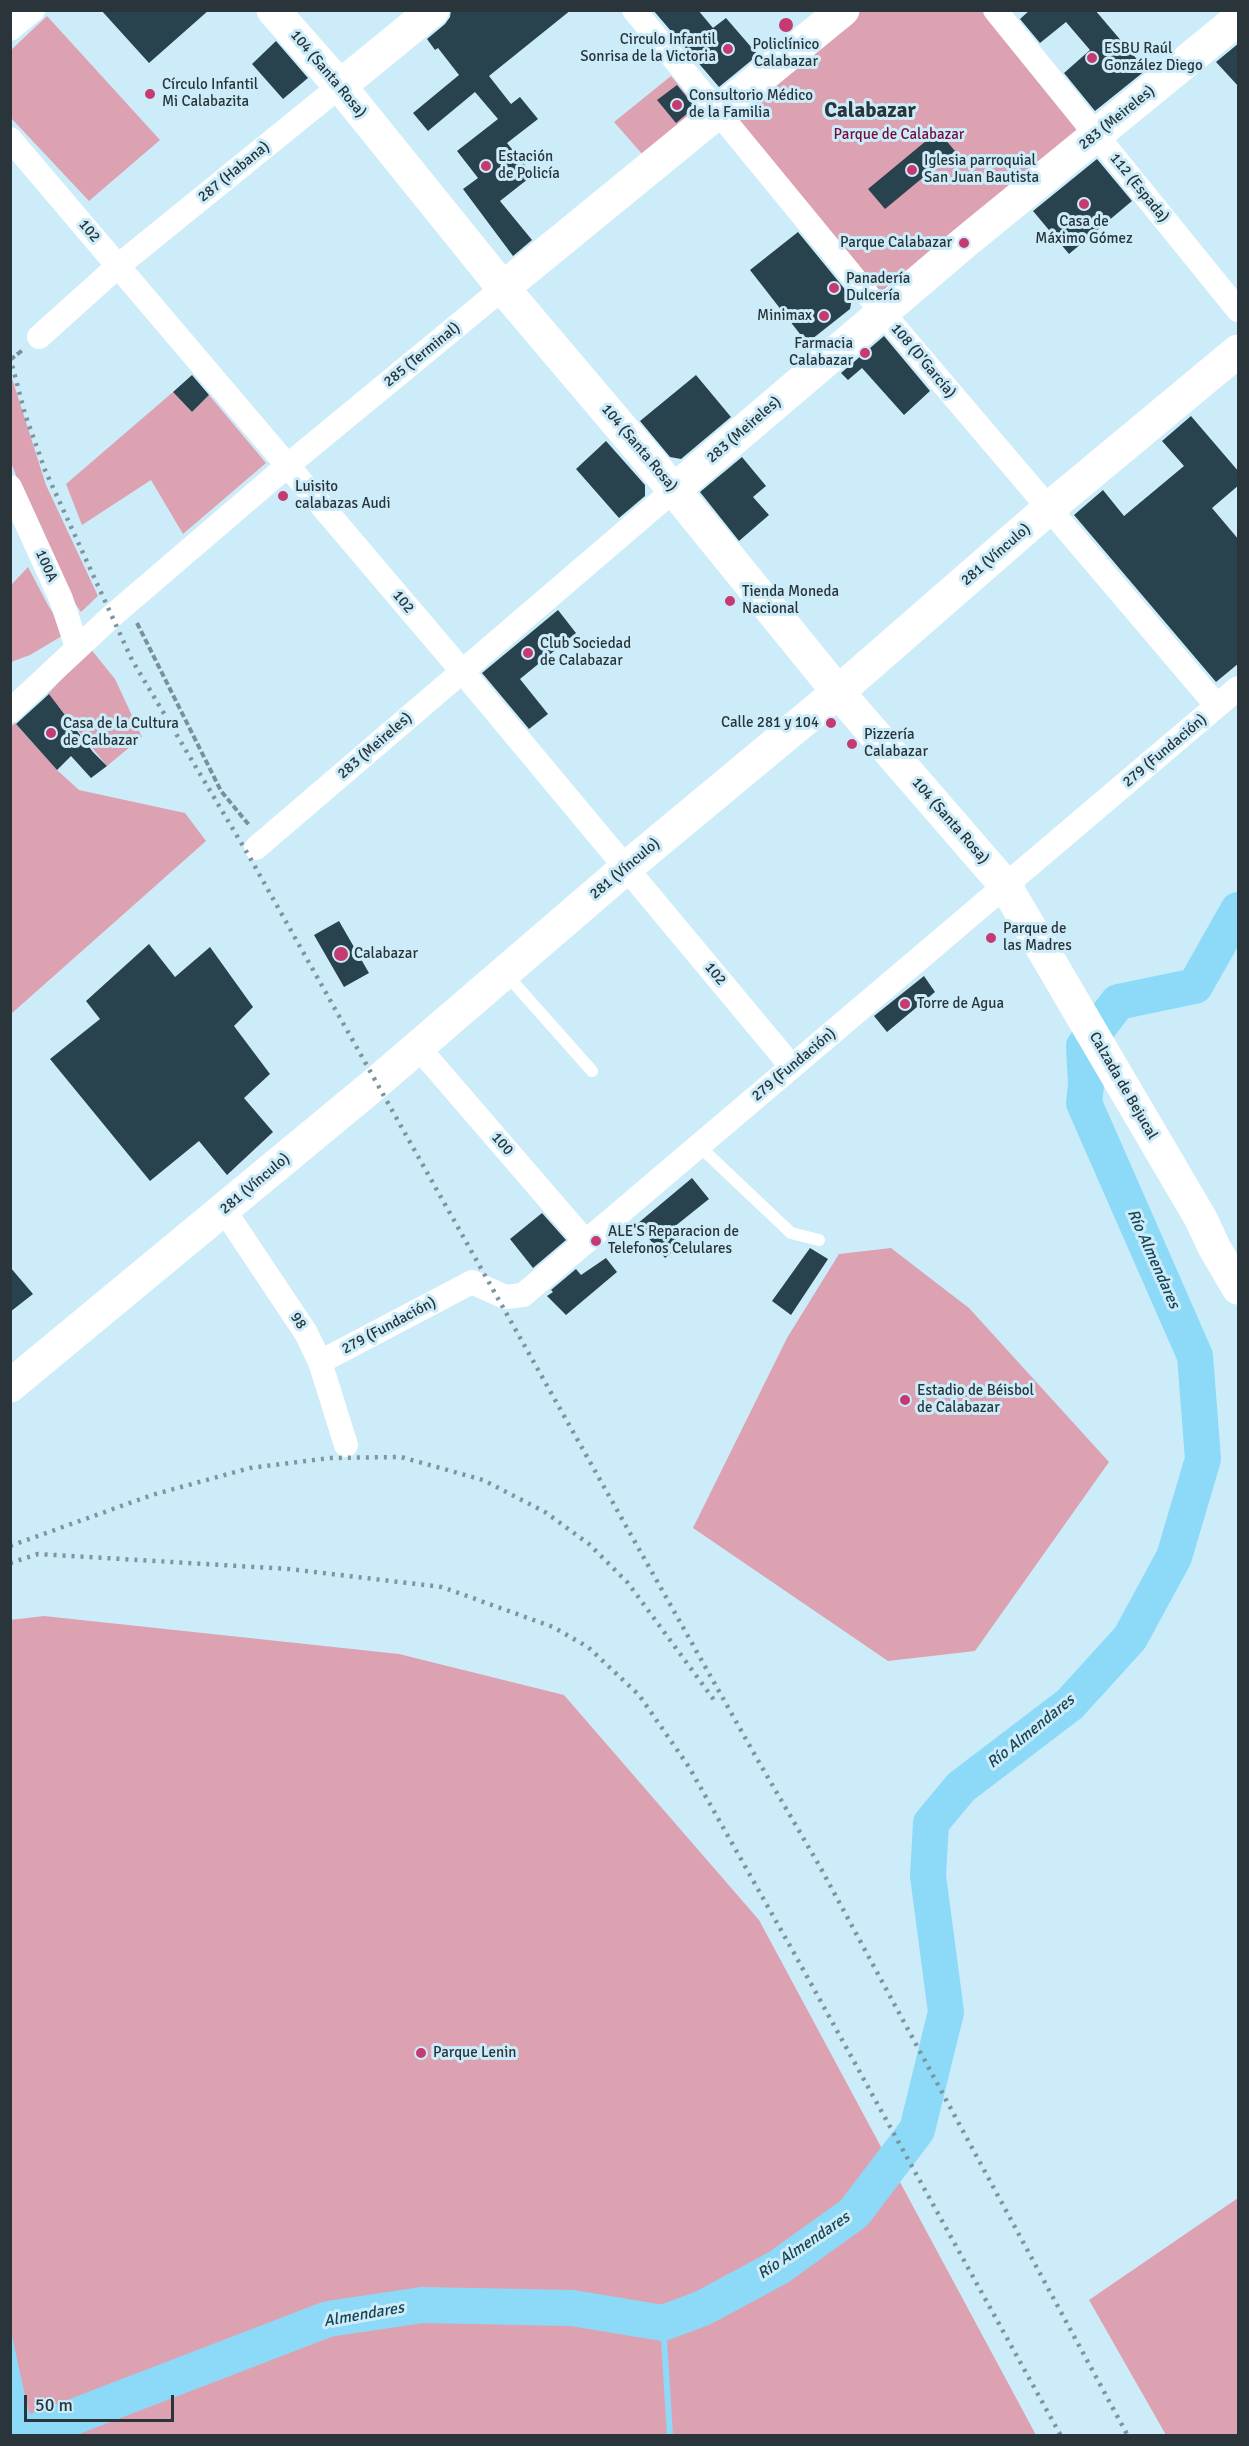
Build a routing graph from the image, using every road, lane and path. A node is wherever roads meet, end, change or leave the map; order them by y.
1 (33, 10) edge
2 (273, 10) edge
3 (433, 10) edge
4 (634, 10) edge
5 (843, 10) edge
6 (995, 10) edge
7 (1239, 19) edge
8 (10, 29) edge
9 (340, 86) junction
10 (719, 112) junction
11 (1097, 135) junction
12 (10, 139) edge
13 (118, 266) junction
14 (503, 288) junction
15 (1239, 310) edge
16 (882, 312) junction
17 (39, 337) dead end
18 (1239, 351) edge
19 (287, 466) junction
20 (10, 487) edge
21 (674, 490) junction
22 (1048, 509) junction
23 (127, 603) junction
24 (77, 647) junction
25 (462, 671) junction
26 (1239, 688) edge
27 (36, 689) junction
28 (10, 690) edge
29 (838, 692) junction
30 (1217, 706) junction
31 (10, 711) edge
32 (260, 845) joint
33 (626, 868) junction
34 (1013, 898) junction
35 (504, 973) junction
36 (417, 1046) junction
37 (792, 1067) junction
38 (592, 1071) dead end
39 (698, 1145) junction
40 (224, 1210) junction
41 (819, 1240) dead end
42 (586, 1242) junction
43 (1237, 1284) edge
44 (320, 1362) junction
45 (10, 1386) edge
46 (346, 1445) dead end

1 - 8 street
2 - 9 main road, 104 (Santa Rosa)
3 - 9 main road, 287 (Habana)
4 - 10 street, 108 (D'García)
5 - 10 main road, 285 (Terminal)
6 - 11 street, 112 (Espada)
7 - 11 main road, 283 (Meireles)
9 - 13 street, 287 (Habana)
9 - 14 main road, 104 (Santa Rosa)
10 - 14 main road, 285 (Terminal)
10 - 16 street, 108 (D'García)
11 - 15 street, 112 (Espada)
11 - 16 main road, 283 (Meireles)
12 - 13 street, 102
13 - 17 street, 287 (Habana)
13 - 19 street, 102
14 - 19 street, 285 (Terminal)
14 - 21 main road, 104 (Santa Rosa)
16 - 21 main road, 283 (Meireles)
16 - 22 street, 108 (D'García)
18 - 22 main road, 281 (Vínculo)
19 - 23 street, 285 (Terminal)
19 - 25 street, 102
20 - 24 street, 100A
21 - 25 street, 283 (Meireles)
21 - 29 main road, 104 (Santa Rosa)
22 - 29 main road, 281 (Vínculo)
22 - 30 street, 108 (D'García)
23 - 24 street, 285 (Terminal)
23 - 32 path
24 - 27 street, 285 (Terminal)
25 - 32 street, 283 (Meireles)
25 - 33 street, 102
26 - 30 street, 279 (Fundación)
27 - 28 street
27 - 31 street, 285 (Terminal)
29 - 33 main road, 281 (Vínculo)
29 - 34 main road, 104 (Santa Rosa)
30 - 34 street, 279 (Fundación)
33 - 35 main road, 281 (Vínculo)
33 - 37 street, 102
34 - 37 street, 279 (Fundación)
34 - 43 main road, Calzada de Bejucal
35 - 36 main road, 281 (Vínculo)
35 - 38 lane
36 - 40 main road, 281 (Vínculo)
36 - 42 street, 100
37 - 39 street, 279 (Fundación)
39 - 41 lane
39 - 42 street, 279 (Fundación)
40 - 44 street, 98
40 - 45 main road, 281 (Vínculo)
42 - 44 street, 279 (Fundación)
44 - 46 street, 98

